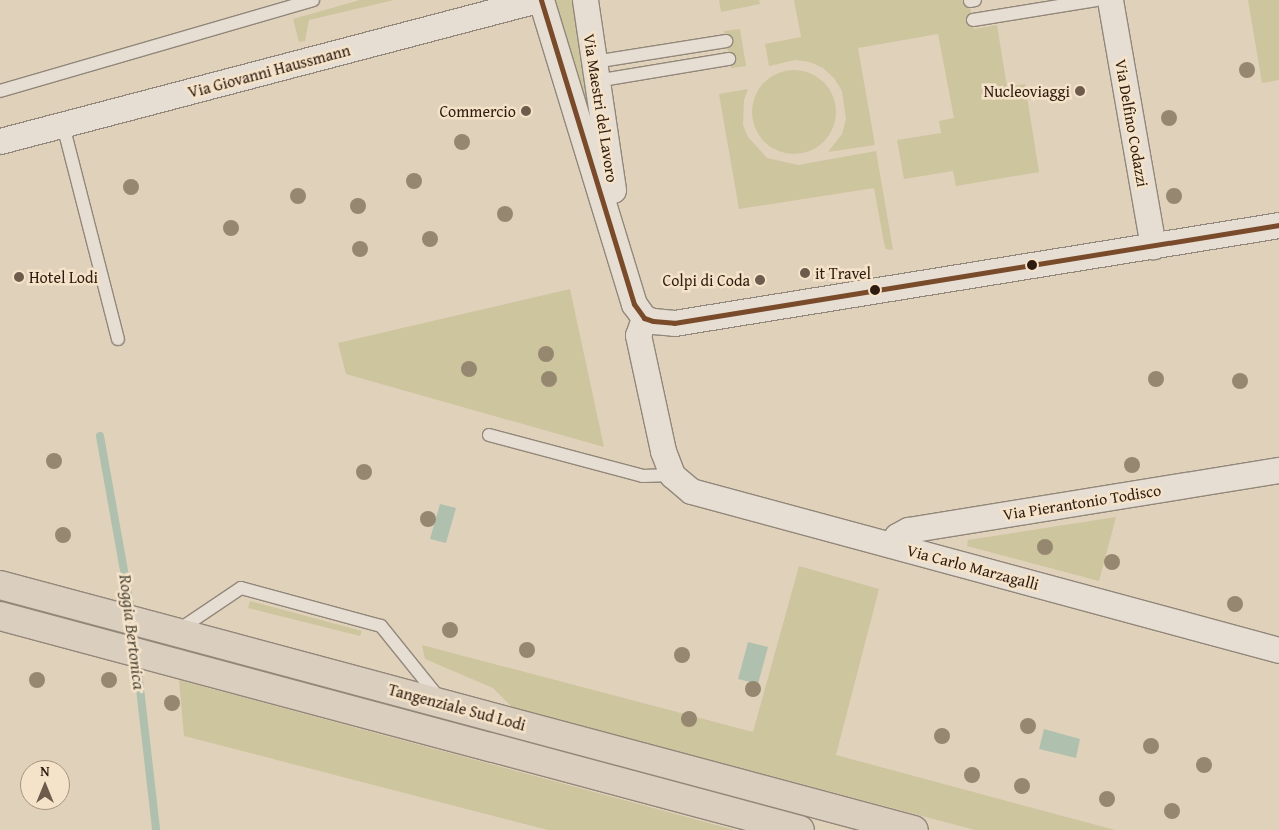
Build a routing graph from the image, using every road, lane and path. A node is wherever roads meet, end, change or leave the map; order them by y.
1 (313, 0) edge
2 (539, 0) edge
3 (585, 0) edge
4 (1096, 0) edge
5 (1110, 0) edge
6 (973, 20) dead end
7 (726, 41) dead end
8 (729, 59) dead end
9 (595, 72) junction
10 (0, 84) edge
11 (14, 87) junction
12 (0, 91) edge
13 (63, 125) junction
14 (0, 141) edge
15 (1279, 225) edge
16 (1153, 246) junction
17 (626, 274) junction
18 (644, 318) junction
19 (118, 339) dead end
20 (489, 435) dead end
21 (1279, 470) edge
22 (672, 475) junction
23 (893, 545) junction
24 (0, 585) edge
25 (0, 616) edge
26 (170, 630) junction
27 (1279, 650) edge
28 (444, 704) junction
29 (800, 830) edge
30 (914, 830) edge

1 - 11 lane
2 - 13 street, Via Giovanni Haussmann
2 - 17 street, Via Maestri del Lavoro
3 - 9 street, Via Maestri del Lavoro
4 - 6 lane
5 - 16 street, Via Delfino Codazzi
7 - 9 lane
8 - 9 lane
9 - 17 street, Via Maestri del Lavoro
10 - 11 lane
11 - 12 lane
13 - 14 street, Via Giovanni Haussmann
13 - 19 lane
15 - 16 street
16 - 18 street
17 - 18 street, Via Maestri del Lavoro
18 - 22 street
20 - 22 lane
21 - 23 street, Via Pierantonio Todisco
22 - 23 street, Via Carlo Marzagalli
23 - 27 street, Via Carlo Marzagalli
24 - 26 highway, Tangenziale Sud Lodi
25 - 29 highway, Tangenziale Sud Lodi
26 - 28 highway, Tangenziale Sud Lodi
26 - 28 lane
28 - 30 highway, Tangenziale Sud Lodi

